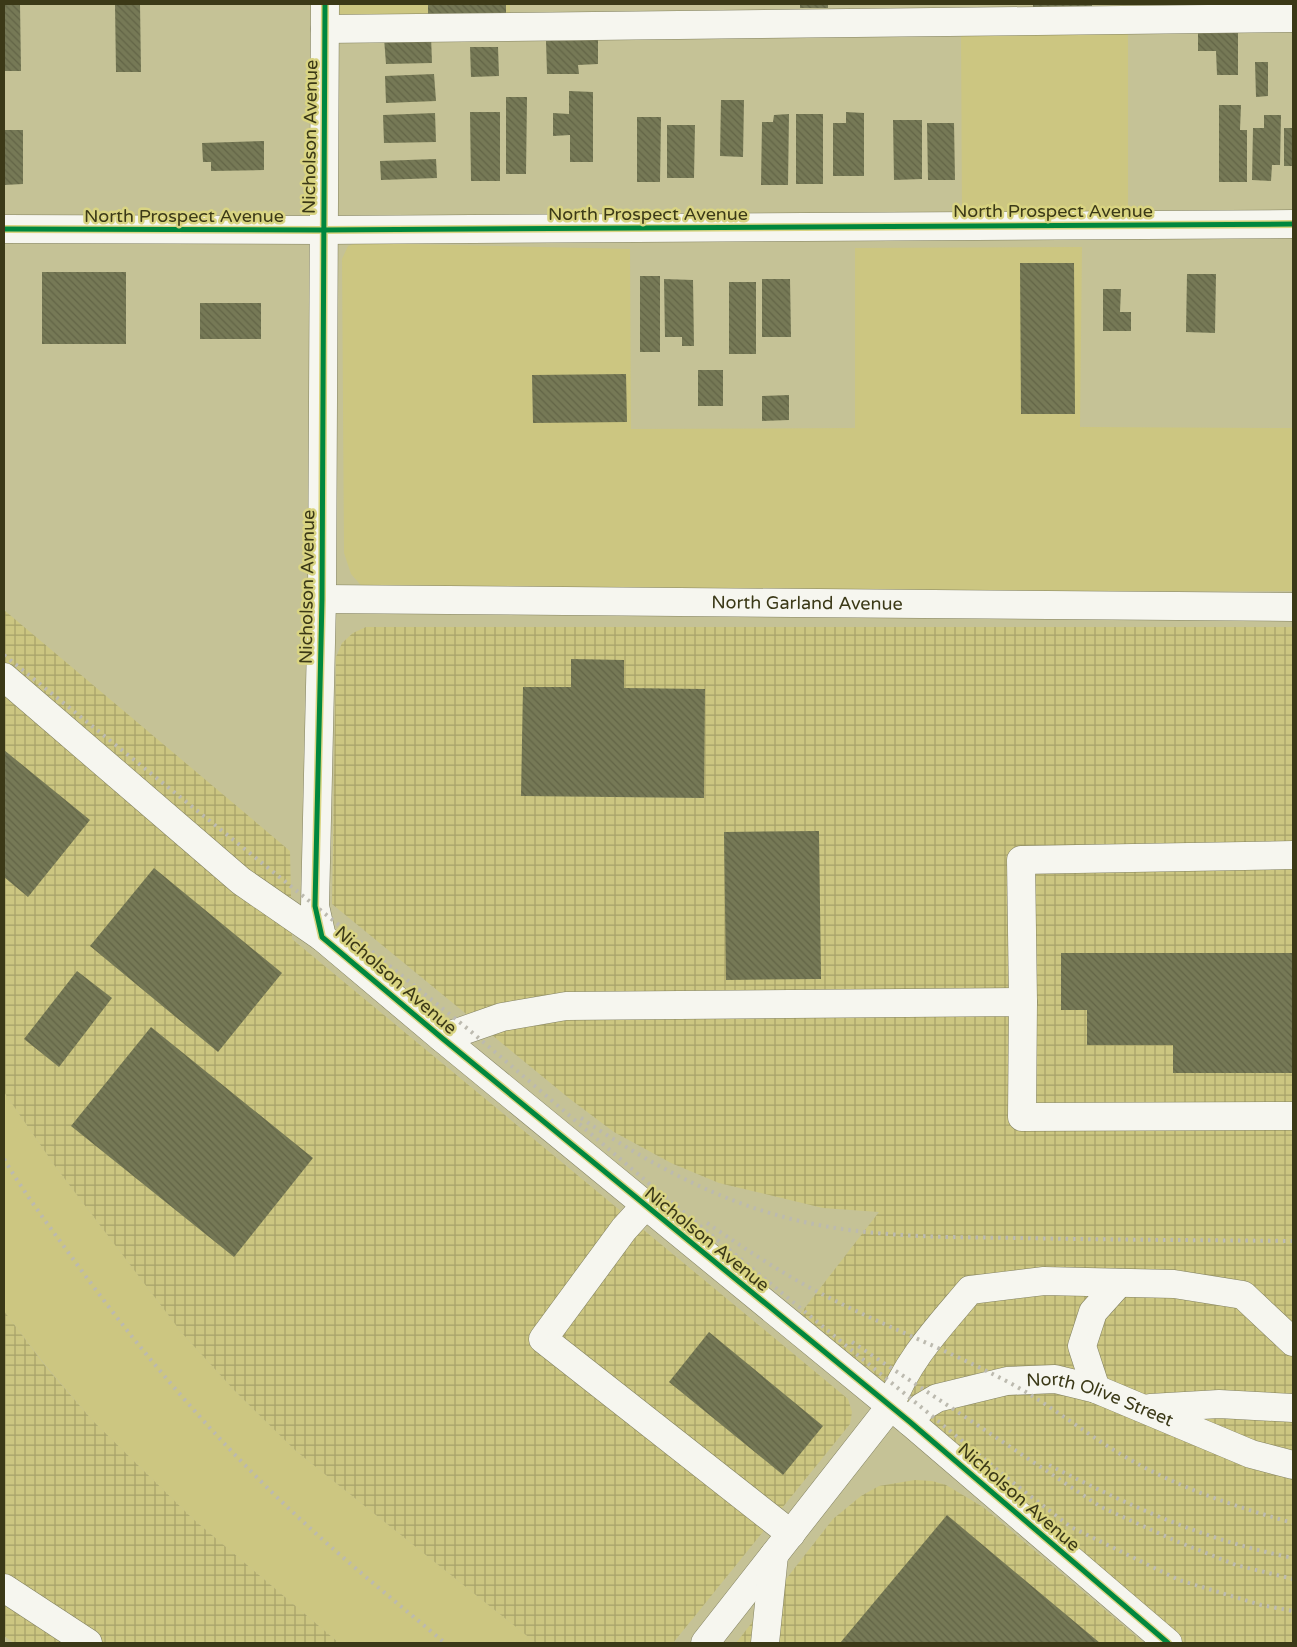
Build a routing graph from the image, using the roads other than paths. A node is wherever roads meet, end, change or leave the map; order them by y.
1 (325, 16) edge
2 (1293, 18) edge
3 (1293, 224) edge
4 (4, 229) edge
5 (322, 230) junction
6 (322, 599) junction
7 (1293, 607) edge
8 (4, 678) edge
9 (1293, 855) edge
10 (322, 937) junction
11 (1023, 1002) junction
12 (442, 1038) junction
13 (1293, 1116) edge
14 (645, 1206) junction
15 (1119, 1283) junction
16 (1293, 1342) edge
17 (1096, 1389) junction
18 (1293, 1408) edge
19 (1143, 1409) junction
20 (900, 1415) junction
21 (1293, 1465) edge
22 (783, 1544) junction
23 (4, 1588) edge
24 (88, 1643) edge
25 (706, 1643) edge
26 (765, 1643) edge
27 (1168, 1643) edge

1 - 2 street
1 - 5 street, Nicholson Avenue
3 - 5 street, North Prospect Avenue
4 - 5 street, North Prospect Avenue
5 - 6 street, Nicholson Avenue
6 - 7 street, North Garland Avenue
6 - 10 street, Nicholson Avenue
8 - 10 street
9 - 11 street
10 - 12 street, Nicholson Avenue
11 - 12 street
11 - 13 street
12 - 14 street, Nicholson Avenue
14 - 20 street, Nicholson Avenue
14 - 22 street
15 - 16 street
15 - 17 street
15 - 20 street
17 - 19 street, North Olive Street
17 - 20 street, North Olive Street
18 - 19 street
19 - 21 street, North Olive Street
20 - 22 street, North Olive Street
20 - 27 street, Nicholson Avenue
22 - 25 street, North Olive Street
22 - 26 street
23 - 24 street

